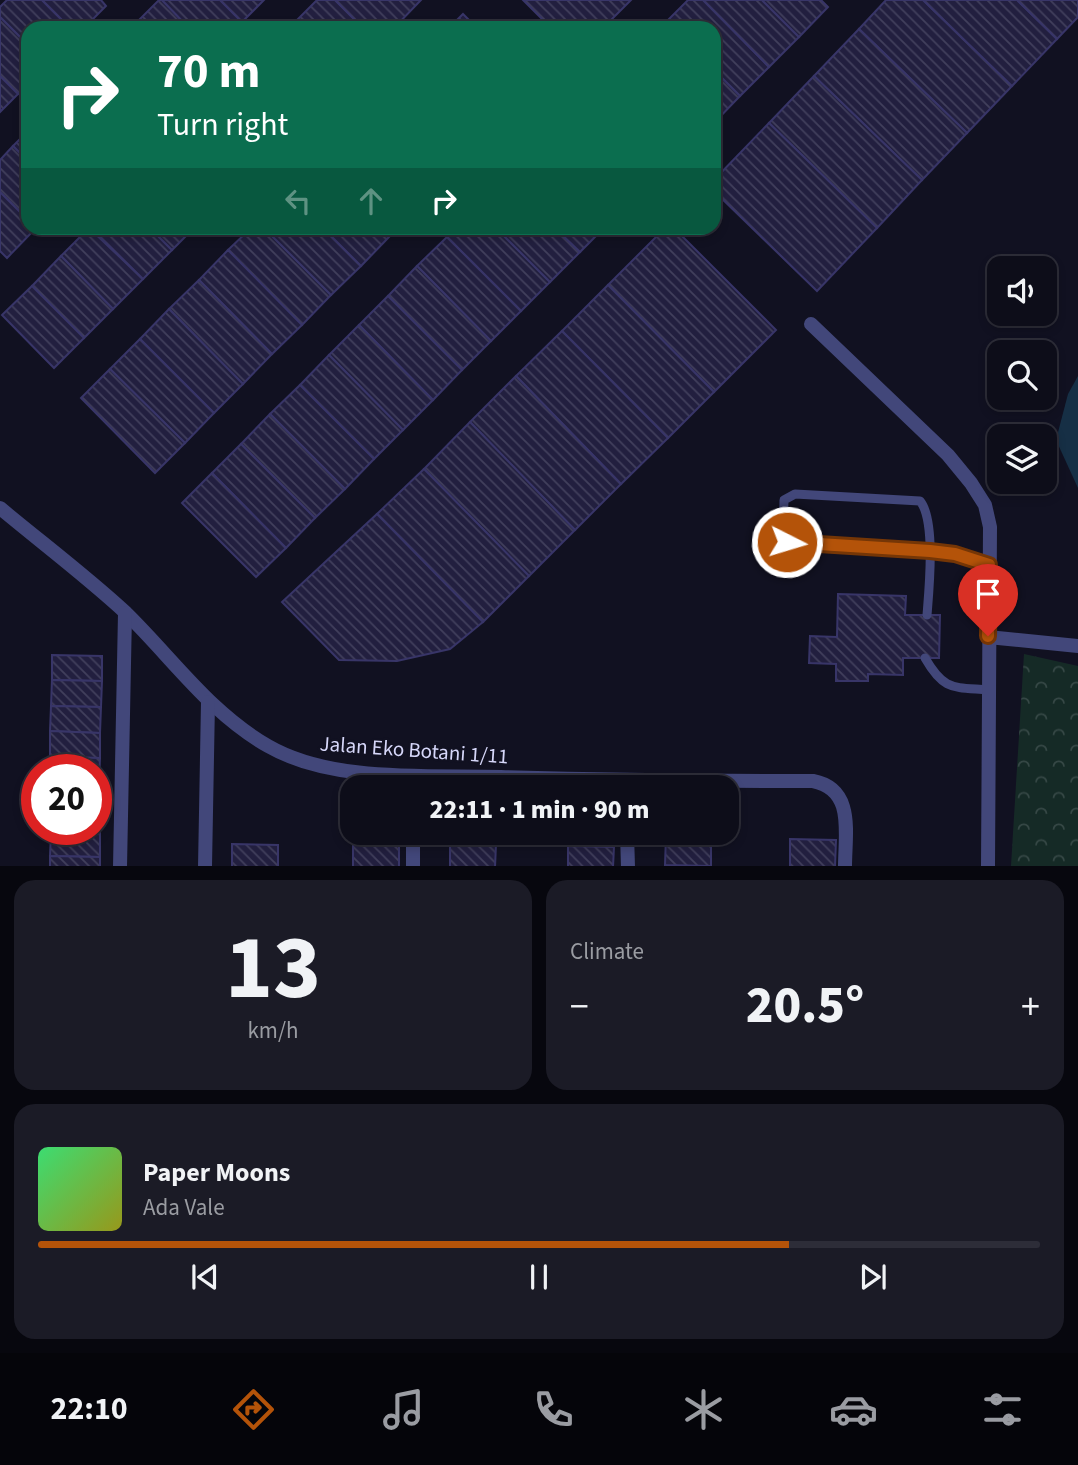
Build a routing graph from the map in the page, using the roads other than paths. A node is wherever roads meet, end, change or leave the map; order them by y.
1 (811, 324) dead end
2 (0, 508) edge
3 (930, 551) junction
4 (989, 565) junction
5 (125, 613) junction
6 (927, 615) dead end
7 (988, 636) junction
8 (1078, 646) edge
9 (926, 658) dead end
10 (988, 690) junction
11 (208, 702) junction
12 (370, 775) edge
13 (739, 782) edge
14 (413, 845) edge
15 (627, 845) edge
16 (120, 866) edge
17 (205, 866) edge
18 (413, 866) edge
19 (628, 866) edge
20 (845, 866) edge
21 (988, 866) edge

1 - 4 street
2 - 5 street, Jalan Eko Botani 1/11
3 - 3 lane
3 - 4 lane
3 - 6 lane
4 - 7 street
5 - 11 street, Jalan Eko Botani 1/11
5 - 16 street
7 - 8 street
7 - 10 street
9 - 10 lane
10 - 21 street
11 - 12 street, Jalan Eko Botani 1/11
11 - 17 street
13 - 20 street, Jalan Eko Botani 1/11
14 - 18 street
15 - 19 street

